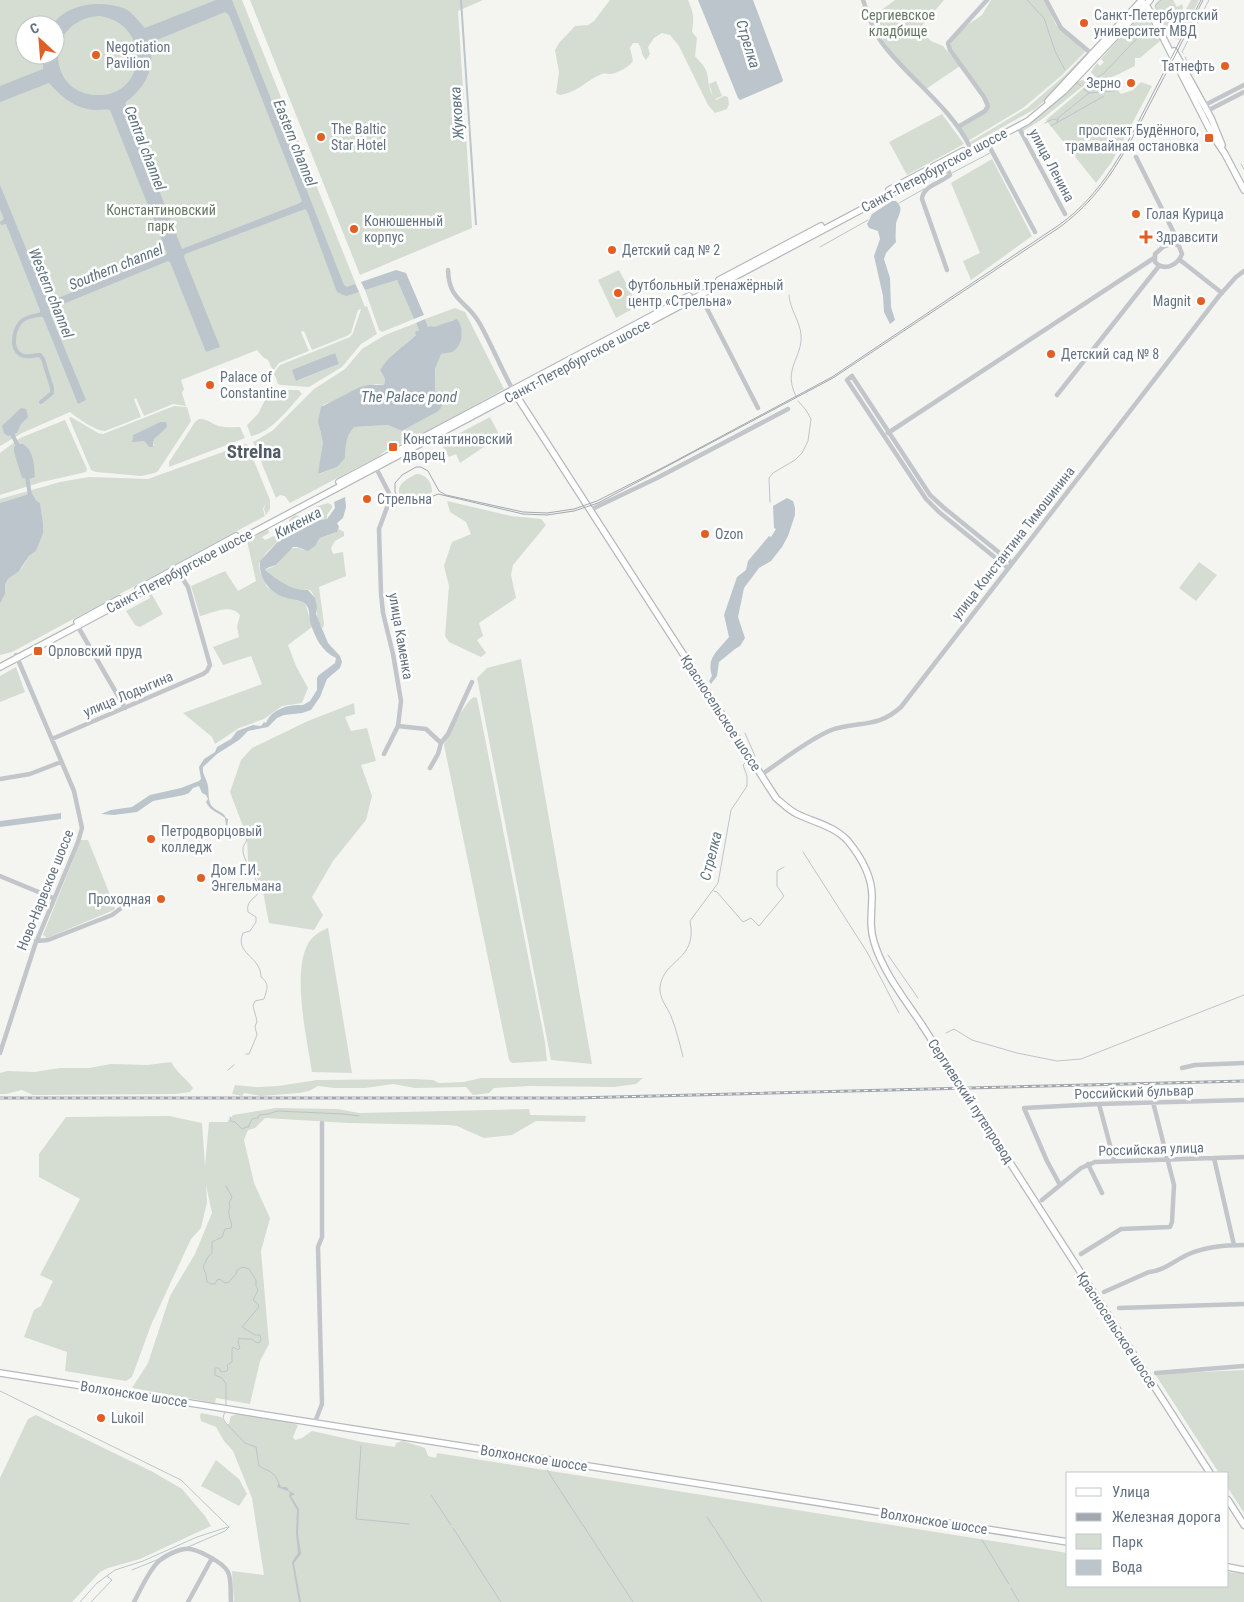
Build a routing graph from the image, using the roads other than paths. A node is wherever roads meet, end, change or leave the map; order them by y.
1 (863, 0) edge
2 (987, 0) edge
3 (1046, 0) edge
4 (1145, 2) edge
5 (1092, 54) junction
6 (1244, 84) edge
7 (1244, 92) edge
8 (1203, 109) junction
9 (1018, 126) junction
10 (958, 127) junction
11 (987, 142) junction
12 (970, 147) junction
13 (1136, 157) dead end
14 (946, 165) junction
15 (1244, 190) edge
16 (1066, 214) dead end
17 (1035, 232) dead end
18 (1179, 246) junction
19 (1154, 258) junction
20 (1180, 260) junction
21 (1158, 266) junction
22 (448, 270) dead end
23 (947, 270) dead end
24 (1244, 271) edge
25 (1222, 293) junction
26 (700, 295) junction
27 (514, 392) junction
28 (1057, 395) dead end
29 (758, 408) dead end
30 (788, 409) dead end
31 (888, 433) junction
32 (375, 465) junction
33 (590, 510) junction
34 (1010, 566) junction
35 (177, 570) junction
36 (77, 624) junction
37 (16, 656) junction
38 (0, 663) edge
39 (0, 667) edge
40 (472, 682) dead end
41 (125, 708) junction
42 (398, 726) junction
43 (52, 739) junction
44 (441, 743) junction
45 (384, 754) dead end
46 (61, 762) junction
47 (430, 768) dead end
48 (761, 775) junction
49 (0, 778) edge
50 (0, 876) edge
51 (53, 898) junction
52 (120, 909) dead end
53 (36, 941) junction
54 (916, 1016) joint
55 (0, 1053) edge
56 (1244, 1063) edge
57 (1182, 1068) dead end
58 (1244, 1100) edge
59 (1153, 1102) junction
60 (1099, 1104) junction
61 (322, 1123) dead end
62 (1244, 1156) edge
63 (1214, 1158) junction
64 (1114, 1160) junction
65 (1168, 1160) junction
66 (1088, 1164) junction
67 (1060, 1185) junction
68 (1025, 1186) joint
69 (1102, 1193) dead end
70 (1042, 1200) dead end
71 (1234, 1245) junction
72 (1244, 1245) edge
73 (1081, 1254) dead end
74 (1104, 1292) dead end
75 (1244, 1304) edge
76 (1119, 1308) dead end
77 (1244, 1366) edge
78 (0, 1373) edge
79 (1156, 1373) dead end
80 (315, 1422) junction
81 (1209, 1472) edge
82 (1229, 1502) edge
83 (1244, 1525) edge
84 (1066, 1542) edge
85 (212, 1558) junction
86 (1229, 1568) edge
87 (1244, 1570) edge
88 (134, 1602) edge
89 (188, 1602) edge
90 (231, 1602) edge

1 - 10 street
2 - 10 street
3 - 5 street
4 - 5 main road, Санкт-Петербургское шоссе
4 - 8 main road
4 - 9 main road, Санкт-Петербургское шоссе
5 - 12 main road, Санкт-Петербургское шоссе
6 - 8 street
7 - 8 street
8 - 15 main road
9 - 11 main road, Санкт-Петербургское шоссе
9 - 16 street, улица Ленина
10 - 12 street
11 - 14 main road, Санкт-Петербургское шоссе
11 - 17 street
12 - 27 main road, Санкт-Петербургское шоссе
13 - 18 street
14 - 23 street
14 - 26 main road, Санкт-Петербургское шоссе
18 - 19 street
18 - 20 street
19 - 21 street
19 - 31 street
20 - 21 street
20 - 25 street
21 - 28 street
22 - 27 street
24 - 25 street, улица Константина Тимошинина
25 - 34 street, улица Константина Тимошинина
26 - 27 main road, Санкт-Петербургское шоссе
26 - 29 street
27 - 32 main road, Санкт-Петербургское шоссе
27 - 33 main road, Красносельское шоссе
30 - 33 street
31 - 34 street
31 - 34 street
32 - 35 main road, Санкт-Петербургское шоссе
32 - 42 street, улица Каменка
33 - 48 main road, Красносельское шоссе
34 - 48 street, улица Константина Тимошинина
35 - 36 main road, Санкт-Петербургское шоссе
35 - 41 street, улица Лодыгина
36 - 37 main road, Санкт-Петербургское шоссе
36 - 41 street
37 - 38 main road, Санкт-Петербургское шоссе
37 - 39 main road, Санкт-Петербургское шоссе
37 - 43 street, Ново-Нарвское шоссе
40 - 44 street
41 - 43 street, улица Лодыгина
42 - 44 street
42 - 45 street, улица Каменка
43 - 46 street, Ново-Нарвское шоссе
44 - 47 street
46 - 49 street
46 - 51 street, Ново-Нарвское шоссе
48 - 54 main road, Красносельское шоссе
50 - 51 street
51 - 53 street, Ново-Нарвское шоссе
52 - 53 street
53 - 55 street, Ново-Нарвское шоссе
54 - 68 main road, Сергиевский путепровод, bridge
56 - 57 street
58 - 59 street, Российский бульвар
59 - 60 street, Российский бульвар
59 - 65 street
60 - 64 street
60 - 67 street, Российский бульвар
61 - 80 street
62 - 63 street, Российская улица
63 - 65 street, Российская улица
63 - 71 street
64 - 65 street, Российская улица
64 - 66 street, Российская улица
65 - 73 street
66 - 67 street, Российская улица
66 - 69 street
67 - 70 street, Российская улица
68 - 81 main road, Красносельское шоссе
71 - 72 street
71 - 74 street
75 - 76 street
77 - 79 street
78 - 80 main road, Волхонское шоссе
80 - 84 main road, Волхонское шоссе
82 - 83 main road
85 - 88 street
85 - 89 street
85 - 90 street
86 - 87 main road

